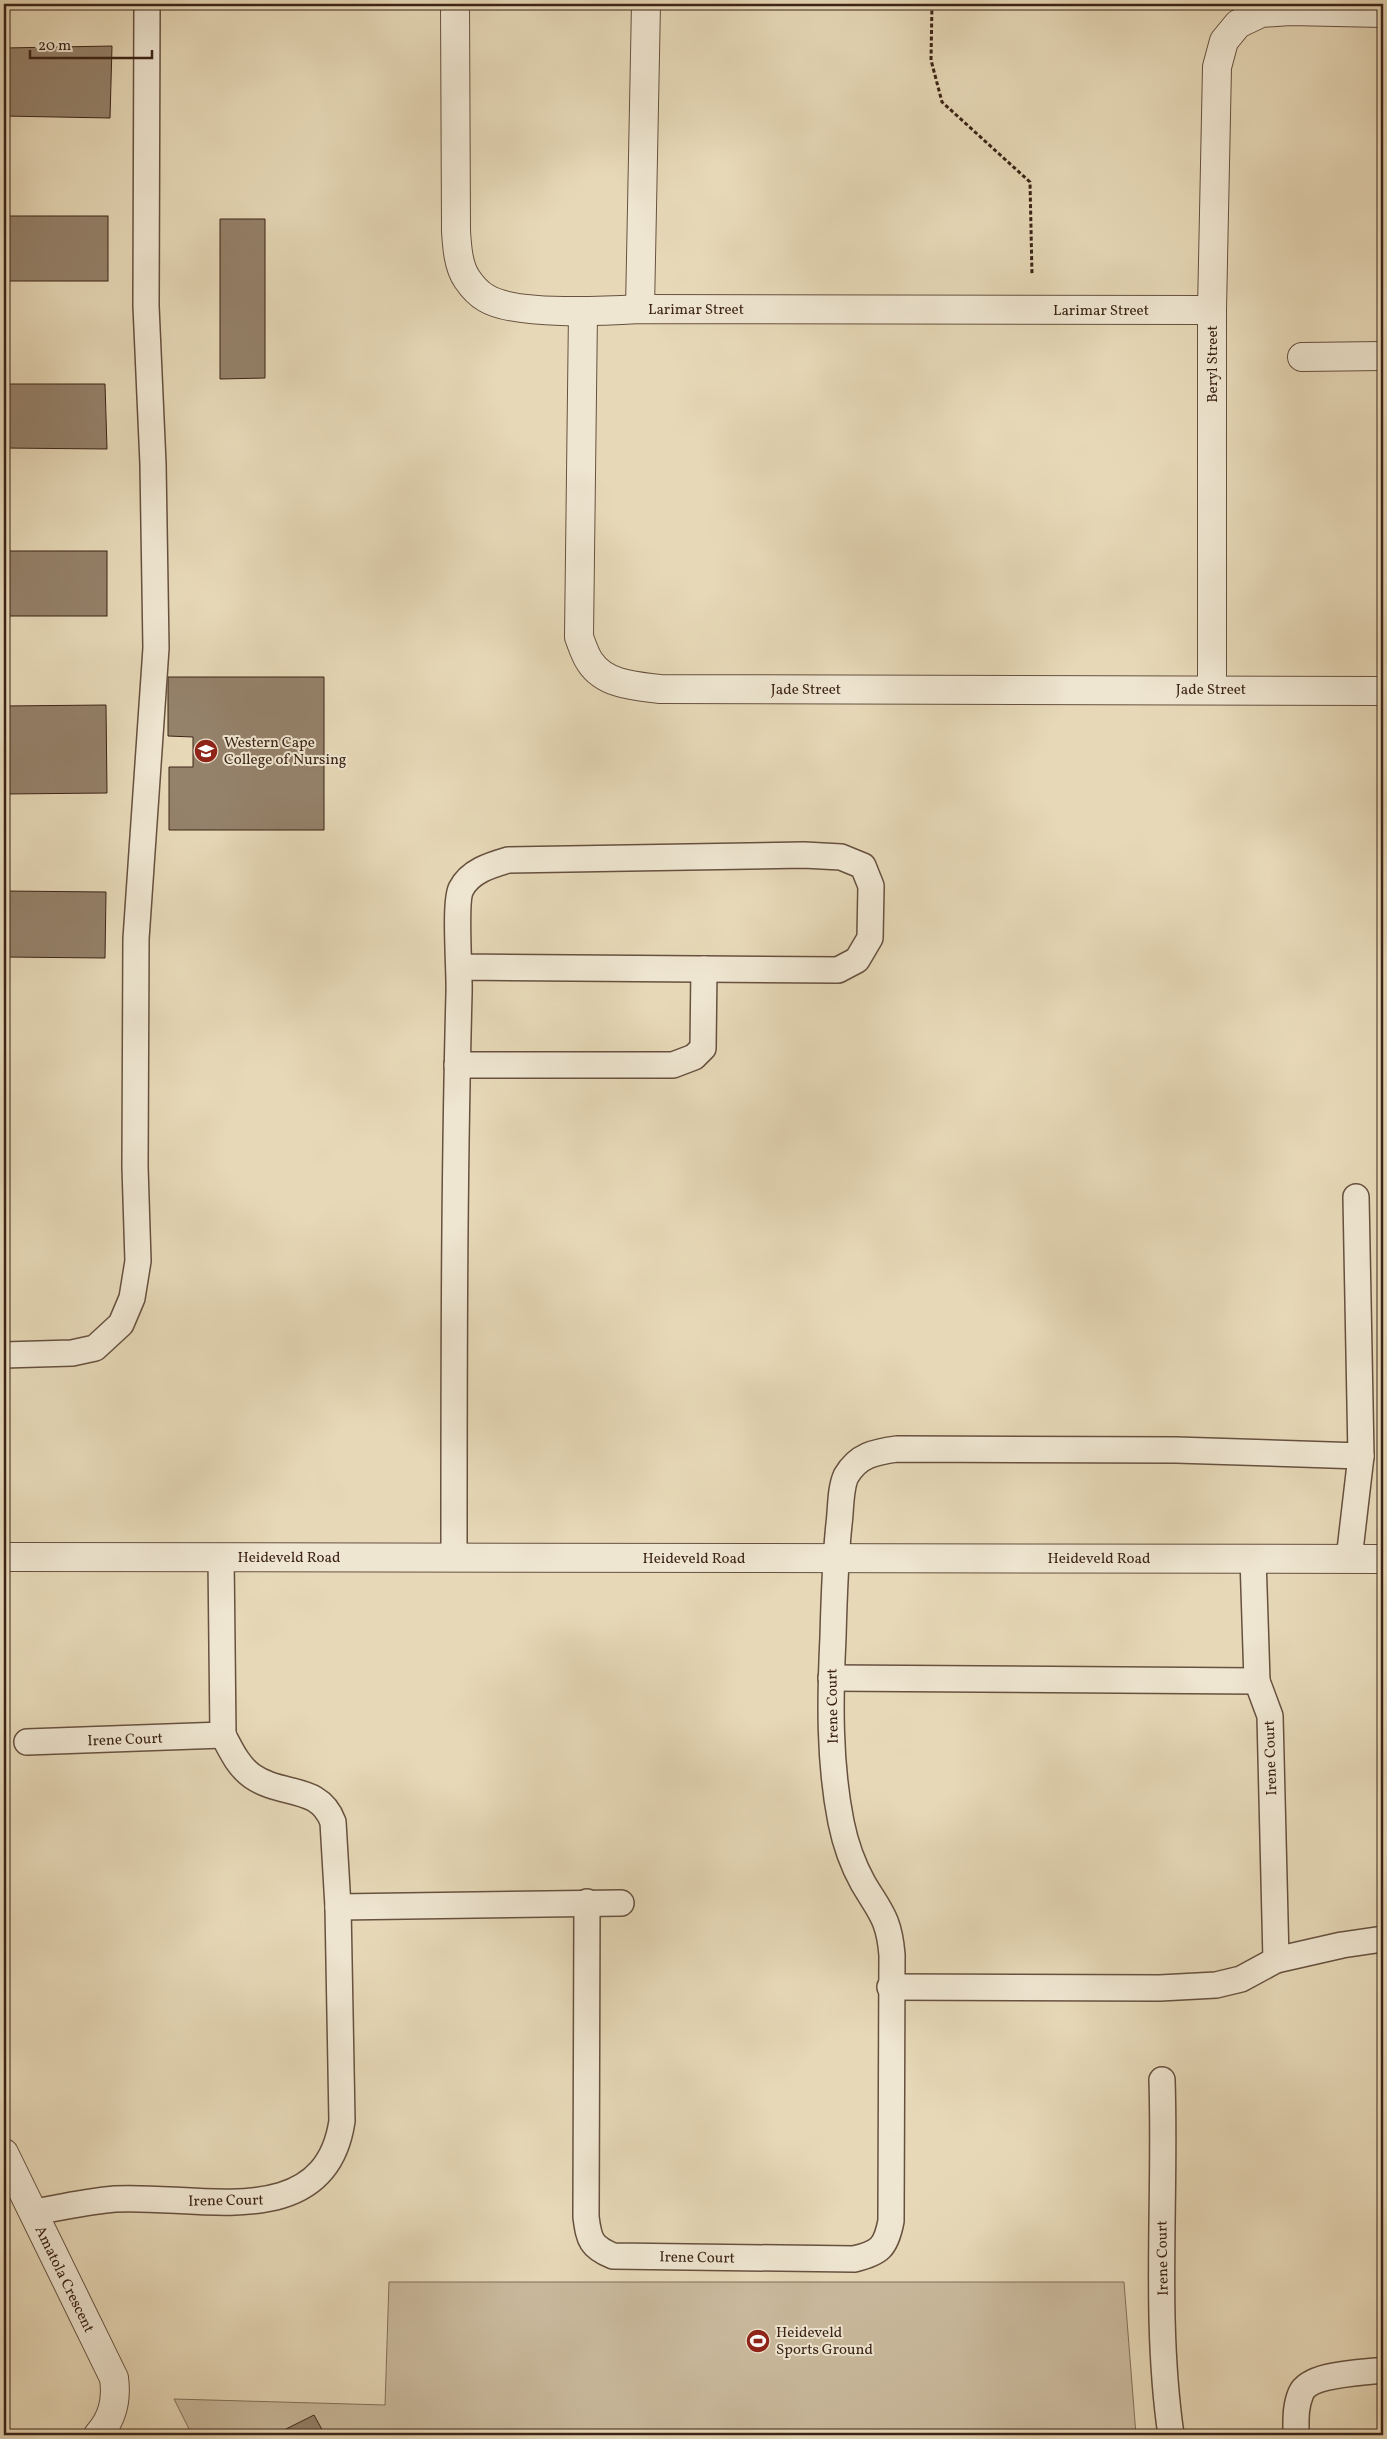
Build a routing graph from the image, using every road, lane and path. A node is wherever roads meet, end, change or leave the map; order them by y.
1 (148, 4) edge
2 (455, 4) edge
3 (646, 4) edge
4 (932, 4) edge
5 (1383, 13) edge
6 (640, 309) junction
7 (1032, 310) junction
8 (1212, 310) junction
9 (583, 312) junction
10 (1383, 356) edge
11 (1302, 357) dead end
12 (1212, 689) junction
13 (1383, 690) edge
14 (460, 968) junction
15 (704, 969) junction
16 (457, 1065) junction
17 (1356, 1197) dead end
18 (4, 1355) edge
19 (1361, 1456) junction
20 (4, 1557) edge
21 (222, 1557) junction
22 (454, 1557) junction
23 (835, 1558) junction
24 (1253, 1558) junction
25 (1349, 1559) junction
26 (1383, 1559) edge
27 (831, 1678) junction
28 (1257, 1681) junction
29 (223, 1735) junction
30 (27, 1742) dead end
31 (587, 1902) junction
32 (621, 1903) dead end
33 (338, 1907) junction
34 (1383, 1939) edge
35 (1276, 1960) junction
36 (890, 1987) junction
37 (1162, 2080) dead end
38 (4, 2153) edge
39 (33, 2212) junction
40 (1383, 2370) edge
41 (98, 2435) edge
42 (1171, 2435) edge
43 (1296, 2435) edge

1 - 18 lane
2 - 9 street, Larimar Street
3 - 6 street
4 - 7 path
5 - 8 street, Beryl Street
6 - 7 street, Larimar Street
6 - 9 street, Larimar Street
7 - 8 street, Larimar Street
8 - 12 street, Beryl Street
9 - 12 street, Jade Street
10 - 11 street
12 - 13 street, Jade Street
14 - 15 lane
14 - 15 lane
14 - 16 lane
15 - 16 lane
16 - 22 lane
17 - 19 lane
19 - 23 lane, Irene Court
19 - 25 lane
20 - 21 street, Heideveld Road
21 - 22 street, Heideveld Road
21 - 29 lane, Irene Court
22 - 23 street, Heideveld Road
23 - 24 street, Heideveld Road
23 - 27 lane, Irene Court
24 - 25 street, Heideveld Road
24 - 28 lane, Irene Court
25 - 26 street, Heideveld Road
27 - 28 lane
27 - 36 lane, Irene Court
28 - 35 lane, Irene Court
29 - 30 lane, Irene Court
29 - 33 lane, Irene Court
31 - 32 lane
31 - 33 lane
31 - 36 lane, Irene Court
33 - 39 lane, Irene Court
34 - 35 lane
35 - 36 lane
37 - 42 lane, Irene Court
38 - 39 street, Amatola Crescent
39 - 41 street, Amatola Crescent
40 - 43 lane

